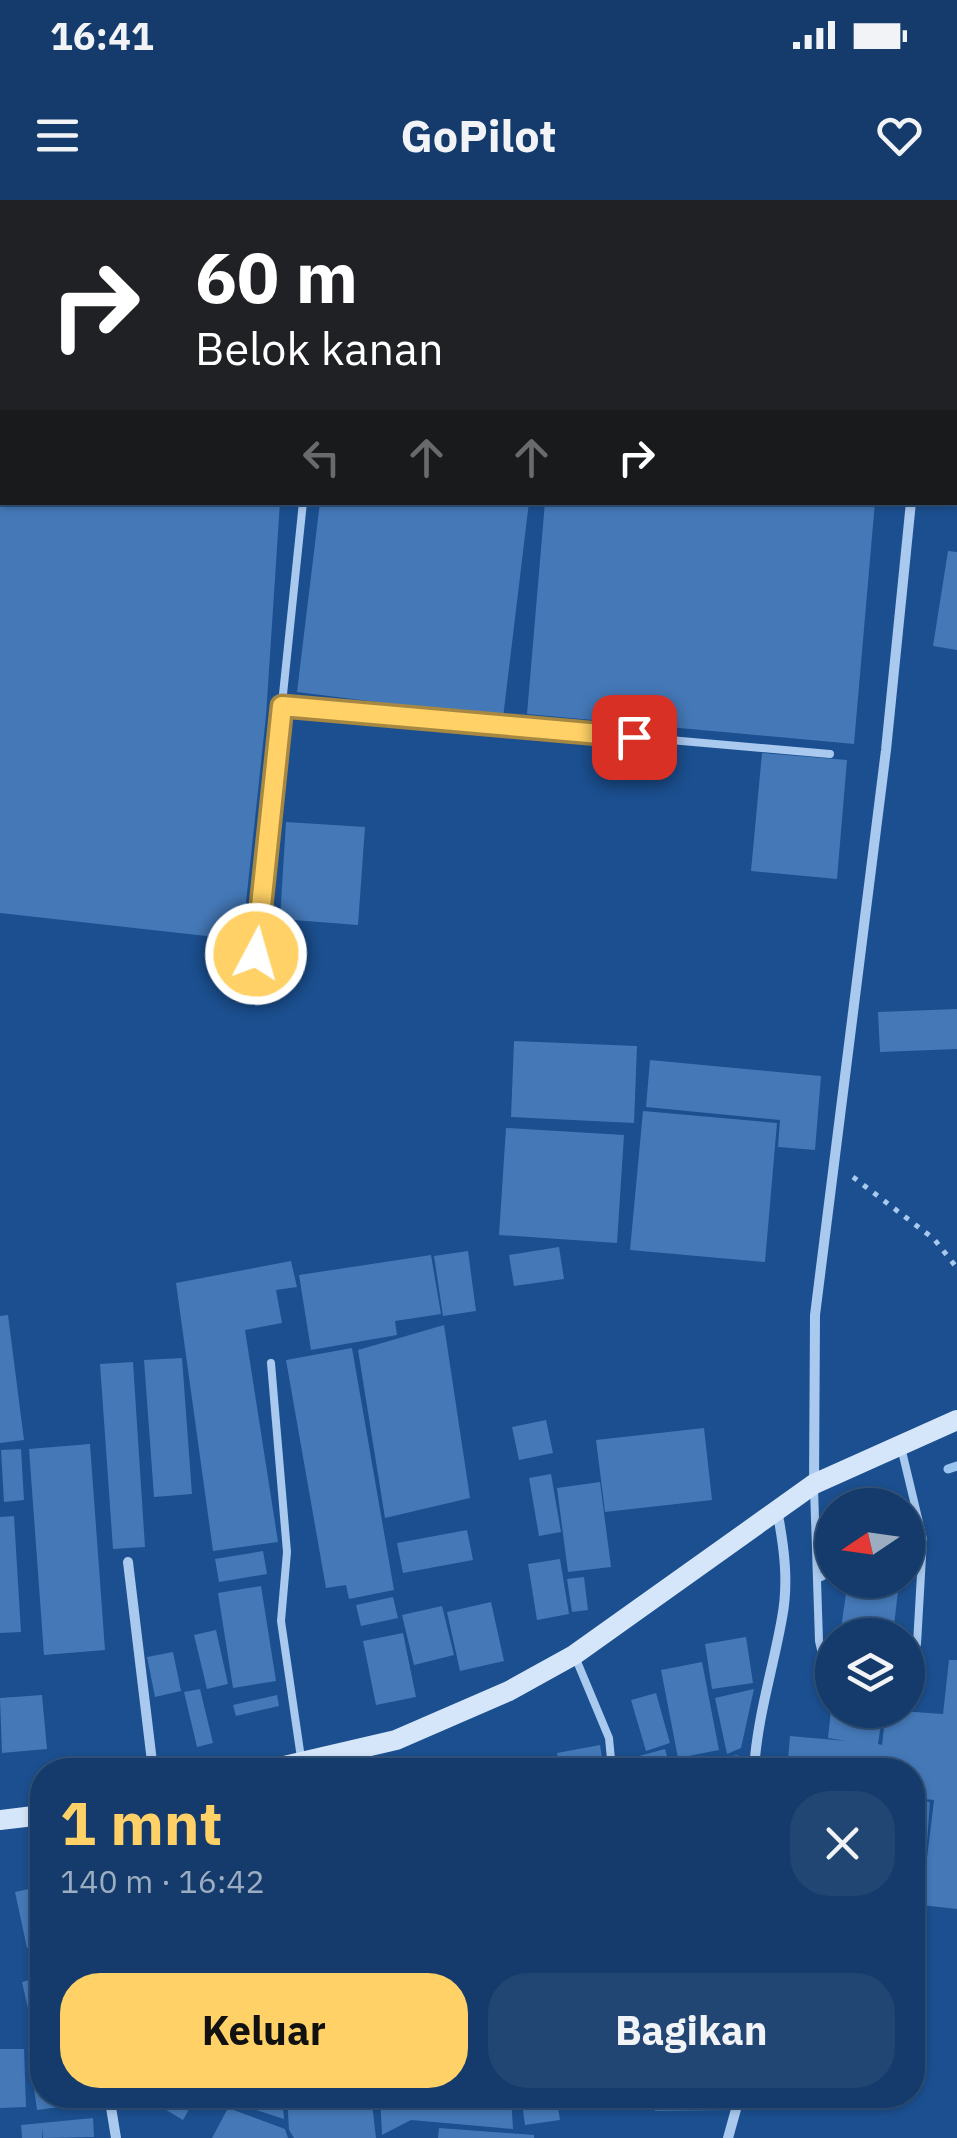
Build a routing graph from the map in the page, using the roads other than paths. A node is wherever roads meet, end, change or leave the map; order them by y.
1 (303, 505) edge
2 (911, 505) edge
3 (282, 706) junction
4 (830, 754) dead end
5 (256, 954) dead end
6 (271, 1362) dead end
7 (957, 1420) edge
8 (900, 1444) junction
9 (814, 1484) junction
10 (911, 1488) edge
11 (776, 1510) junction
12 (815, 1532) edge
13 (128, 1562) dead end
14 (574, 1655) junction
15 (152, 1758) edge
16 (301, 1758) edge
17 (346, 1758) edge
18 (610, 1758) edge
19 (756, 1758) edge
20 (30, 1816) edge
21 (0, 1820) edge
22 (111, 2108) edge
23 (736, 2108) edge
24 (116, 2138) edge
25 (728, 2138) edge

1 - 3 lane
2 - 9 street
3 - 4 lane
3 - 5 lane
6 - 16 lane
7 - 8 main road
8 - 9 main road
8 - 10 lane
9 - 11 main road
9 - 12 lane
11 - 14 main road
11 - 19 street
13 - 15 street
14 - 17 main road
14 - 18 lane
20 - 21 main road
22 - 24 street
23 - 25 street

